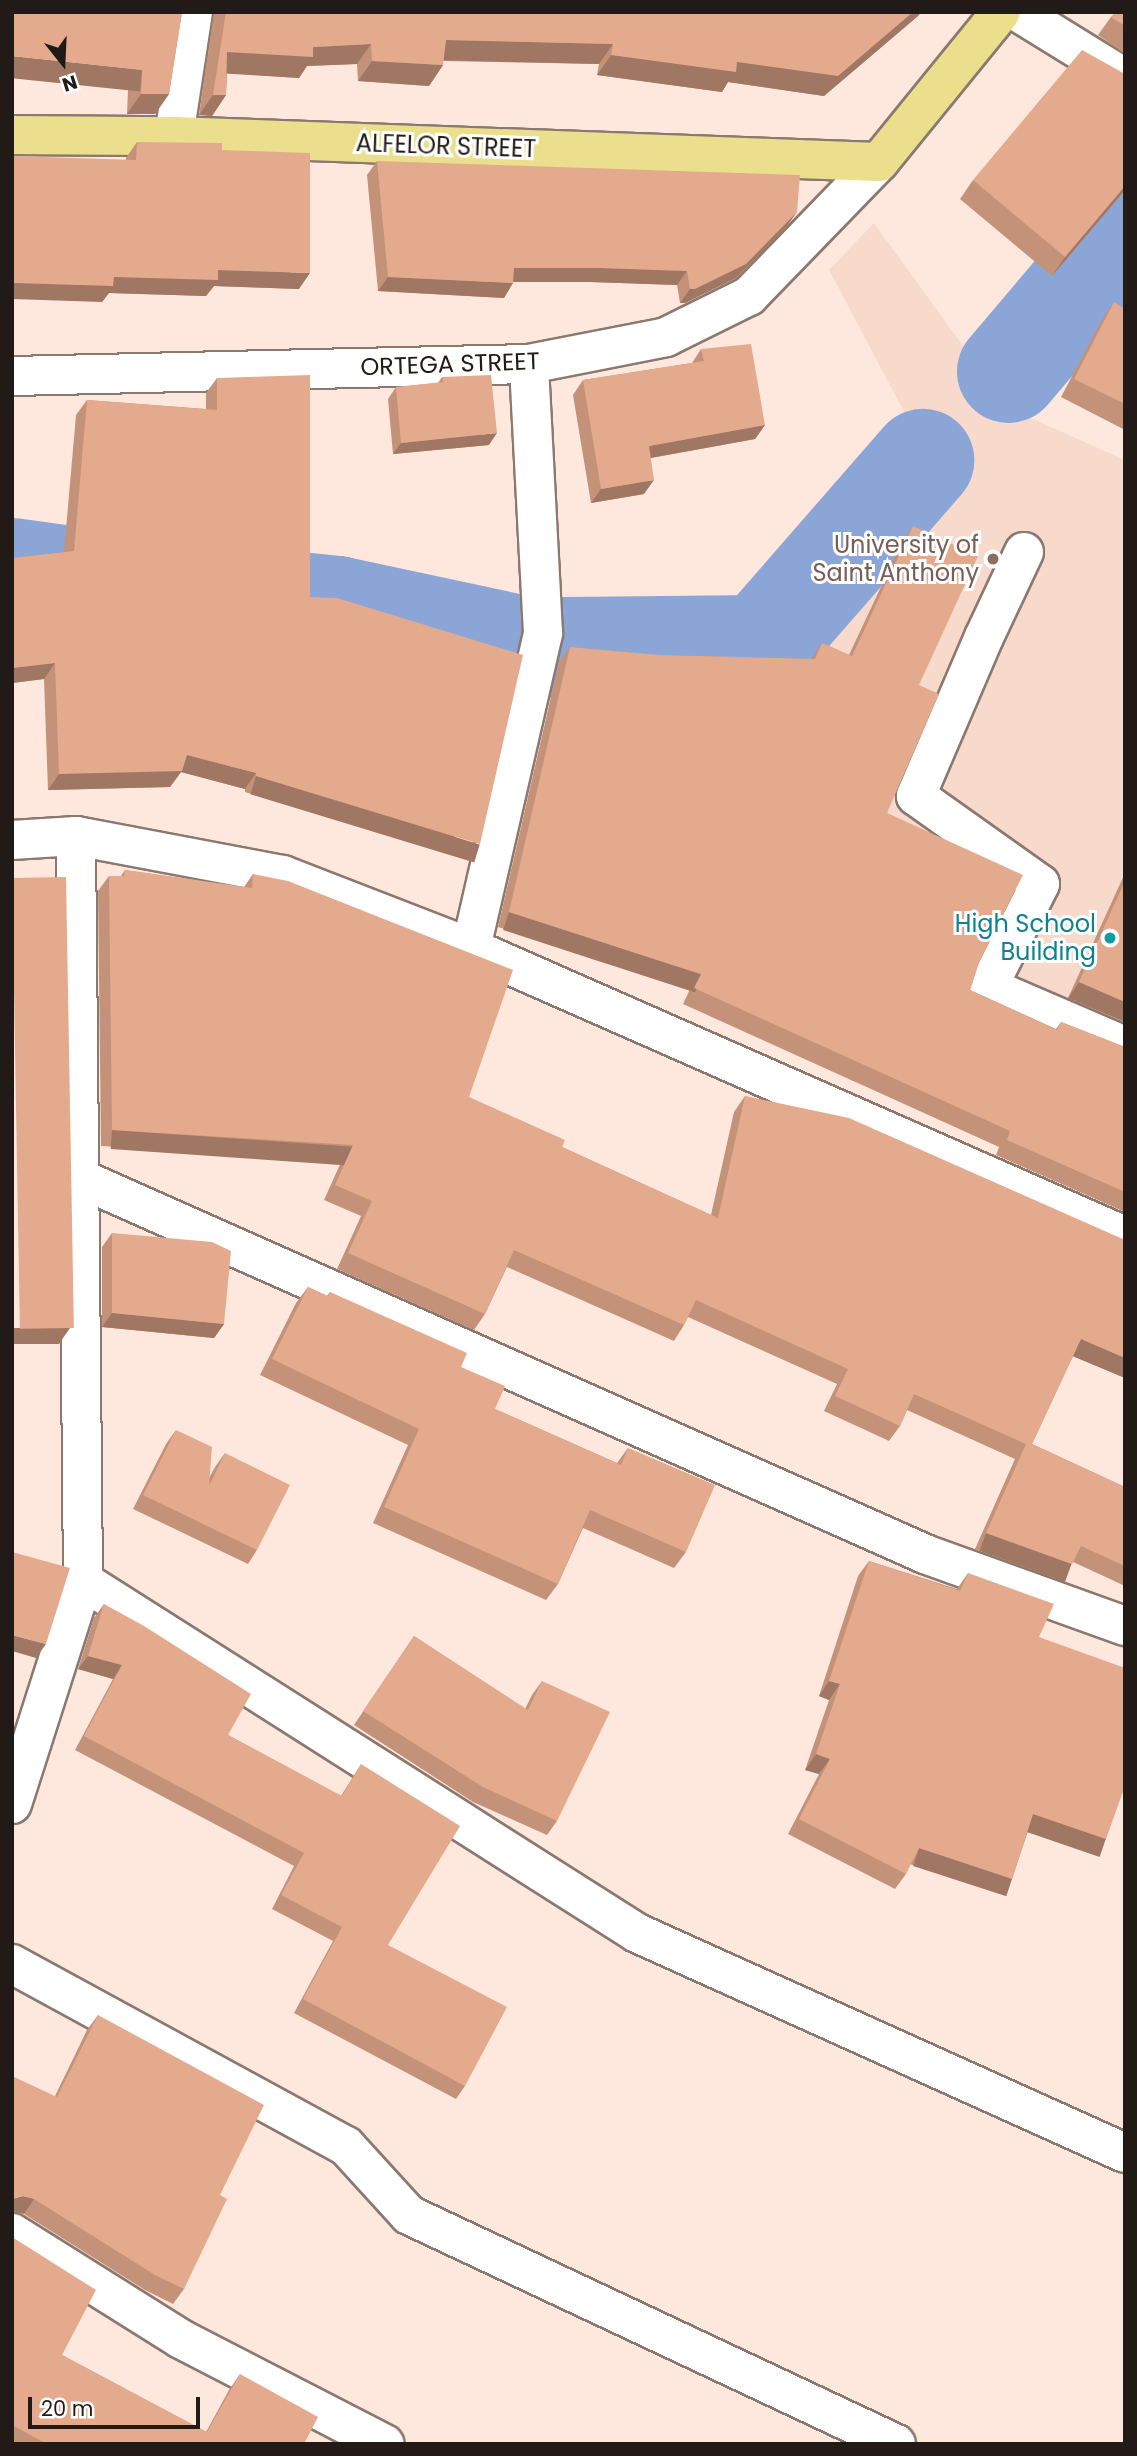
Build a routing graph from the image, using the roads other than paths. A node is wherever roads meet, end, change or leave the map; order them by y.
1 (193, 12) edge
2 (1001, 12) edge
3 (1018, 12) edge
4 (1125, 78) edge
5 (12, 135) edge
6 (174, 136) junction
7 (879, 162) junction
8 (529, 364) junction
9 (12, 376) edge
10 (1024, 552) dead end
11 (76, 836) junction
12 (12, 840) edge
13 (471, 948) junction
14 (1125, 1046) edge
15 (79, 1178) junction
16 (1125, 1236) edge
17 (83, 1581) junction
18 (1125, 1626) edge
19 (12, 1804) edge
20 (12, 1964) edge
21 (1125, 2153) edge
22 (12, 2233) edge
23 (384, 2444) edge
24 (896, 2444) edge

1 - 6 street
2 - 7 main road, ORTEGA STREET
3 - 4 street
5 - 6 main road, ALFELOR STREET
6 - 7 main road, ALFELOR STREET
7 - 8 street, ORTEGA STREET
8 - 9 street, ORTEGA STREET
8 - 13 street
10 - 14 street
11 - 12 street
11 - 13 street
11 - 15 street
13 - 16 street
15 - 17 street
15 - 18 street
17 - 19 street
17 - 21 street
20 - 24 street
22 - 23 street

